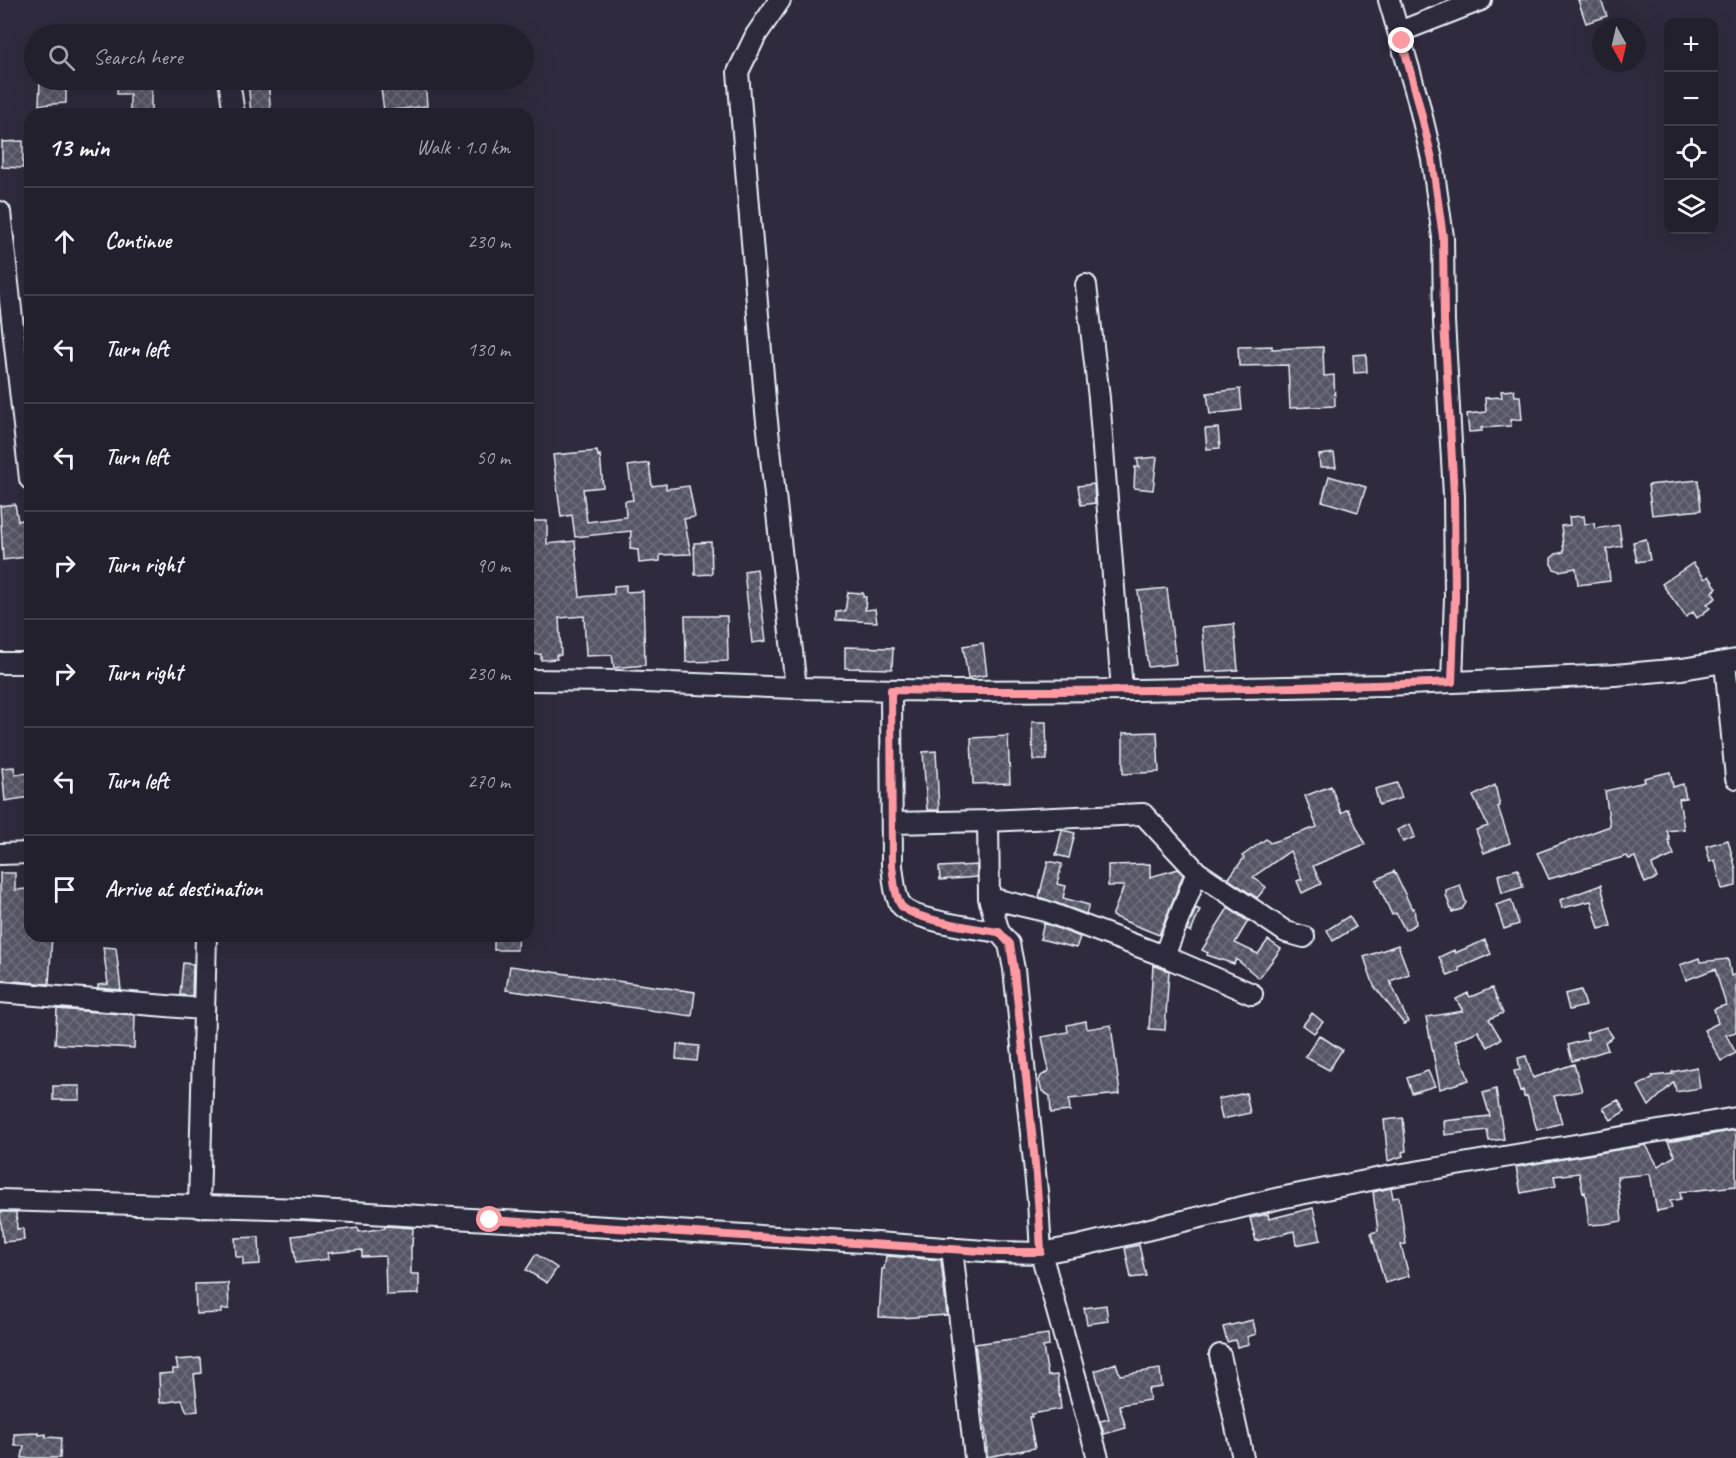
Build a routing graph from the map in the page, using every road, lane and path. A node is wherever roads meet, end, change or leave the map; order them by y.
1 (780, 0) edge
2 (1389, 0) edge
3 (1481, 0) edge
4 (1399, 32) junction
5 (230, 90) edge
6 (233, 108) edge
7 (0, 212) edge
8 (1086, 285) dead end
9 (24, 426) edge
10 (1731, 661) edge
11 (0, 663) edge
12 (24, 663) edge
13 (534, 680) edge
14 (1452, 682) junction
15 (796, 688) junction
16 (891, 690) junction
17 (1122, 690) junction
18 (1736, 778) edge
19 (988, 821) junction
20 (892, 823) junction
21 (24, 853) edge
22 (0, 854) edge
23 (1197, 872) junction
24 (989, 898) junction
25 (999, 932) junction
26 (1304, 937) dead end
27 (206, 942) edge
28 (1164, 956) junction
29 (0, 992) edge
30 (1252, 994) dead end
31 (202, 1009) junction
32 (1736, 1118) edge
33 (0, 1200) edge
34 (198, 1207) junction
35 (952, 1248) junction
36 (1041, 1252) junction
37 (1221, 1355) dead end
38 (975, 1458) edge
39 (1098, 1458) edge
40 (1243, 1458) edge

1 - 15 street
2 - 4 street
3 - 4 street
4 - 14 street
5 - 6 street
7 - 9 street
8 - 17 street
10 - 14 street
10 - 18 street
11 - 12 street
13 - 15 street
14 - 17 street
15 - 16 street
16 - 17 street
16 - 20 street
19 - 20 street
19 - 23 street
19 - 24 street
20 - 25 street
21 - 22 street
23 - 26 street
23 - 28 street
24 - 25 street
24 - 28 street
25 - 36 street
27 - 31 street
28 - 30 street
29 - 31 street
31 - 34 street
32 - 36 street
33 - 34 street
34 - 35 street
35 - 36 street
35 - 38 street
36 - 39 street
37 - 40 street

